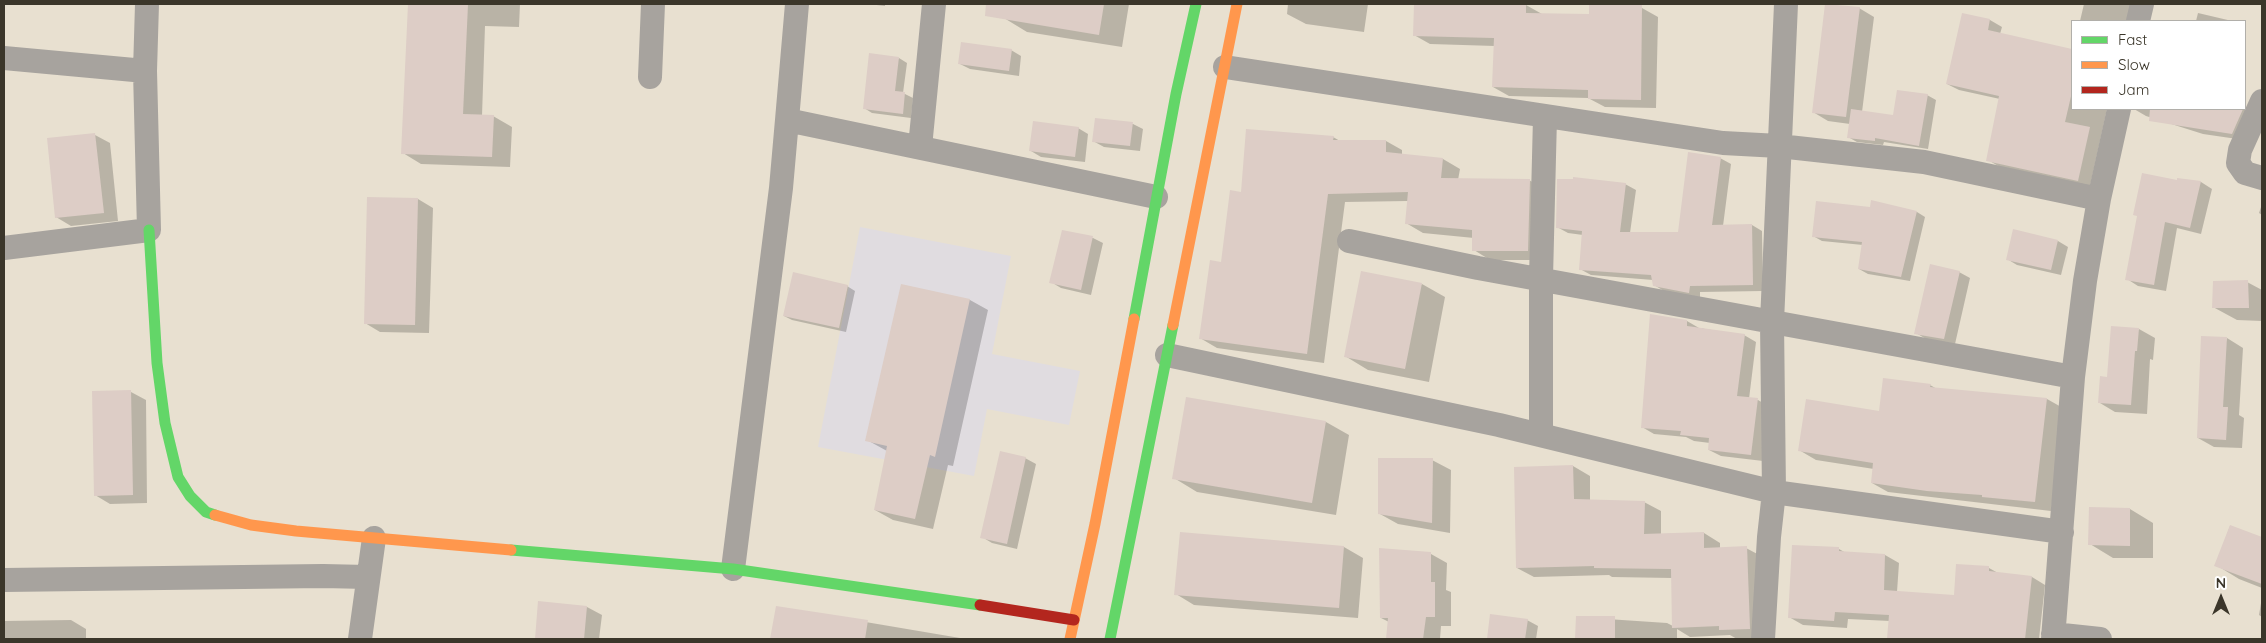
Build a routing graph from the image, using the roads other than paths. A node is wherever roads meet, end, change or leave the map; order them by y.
1 (147, 4) edge
2 (653, 4) edge
3 (797, 4) edge
4 (934, 4) edge
5 (1196, 4) edge
6 (1237, 4) edge
7 (1786, 4) edge
8 (2142, 4) edge
9 (2138, 20) edge
10 (4, 58) edge
11 (1225, 67) junction
12 (145, 71) junction
13 (650, 77) dead end
14 (2262, 101) edge
15 (2119, 110) edge
16 (1545, 117) junction
17 (787, 120) junction
18 (1779, 146) junction
19 (920, 147) junction
20 (2262, 178) edge
21 (1156, 197) junction
22 (2099, 199) junction
23 (149, 230) junction
24 (1349, 241) dead end
25 (4, 248) edge
26 (1541, 278) junction
27 (1772, 322) junction
28 (1167, 355) junction
29 (2073, 377) junction
30 (1541, 435) junction
31 (1774, 492) junction
32 (2062, 532) junction
33 (374, 538) junction
34 (733, 569) junction
35 (368, 577) junction
36 (4, 580) edge
37 (1074, 620) junction
38 (2053, 636) edge
39 (360, 639) edge
40 (1070, 639) edge
41 (1110, 639) edge
42 (1763, 639) edge
43 (2100, 639) edge

1 - 12 street
2 - 13 street
3 - 17 street
4 - 19 street
5 - 21 street
6 - 11 street
7 - 18 street
8 - 9 street
10 - 12 street
11 - 16 street
11 - 28 street
12 - 23 street
14 - 20 street
15 - 22 street
16 - 18 street
16 - 26 street
17 - 19 street
17 - 34 street
18 - 22 street
18 - 27 street
19 - 21 street
21 - 37 street
22 - 29 street
23 - 25 street
23 - 33 street
24 - 26 street
26 - 27 street
26 - 30 street
27 - 29 street
27 - 31 street
28 - 30 street
28 - 41 street
29 - 32 street
30 - 31 street
31 - 32 street
31 - 42 street
32 - 38 street
33 - 34 street
33 - 35 street
34 - 37 street
35 - 36 street
35 - 39 street
37 - 40 street
38 - 43 street

